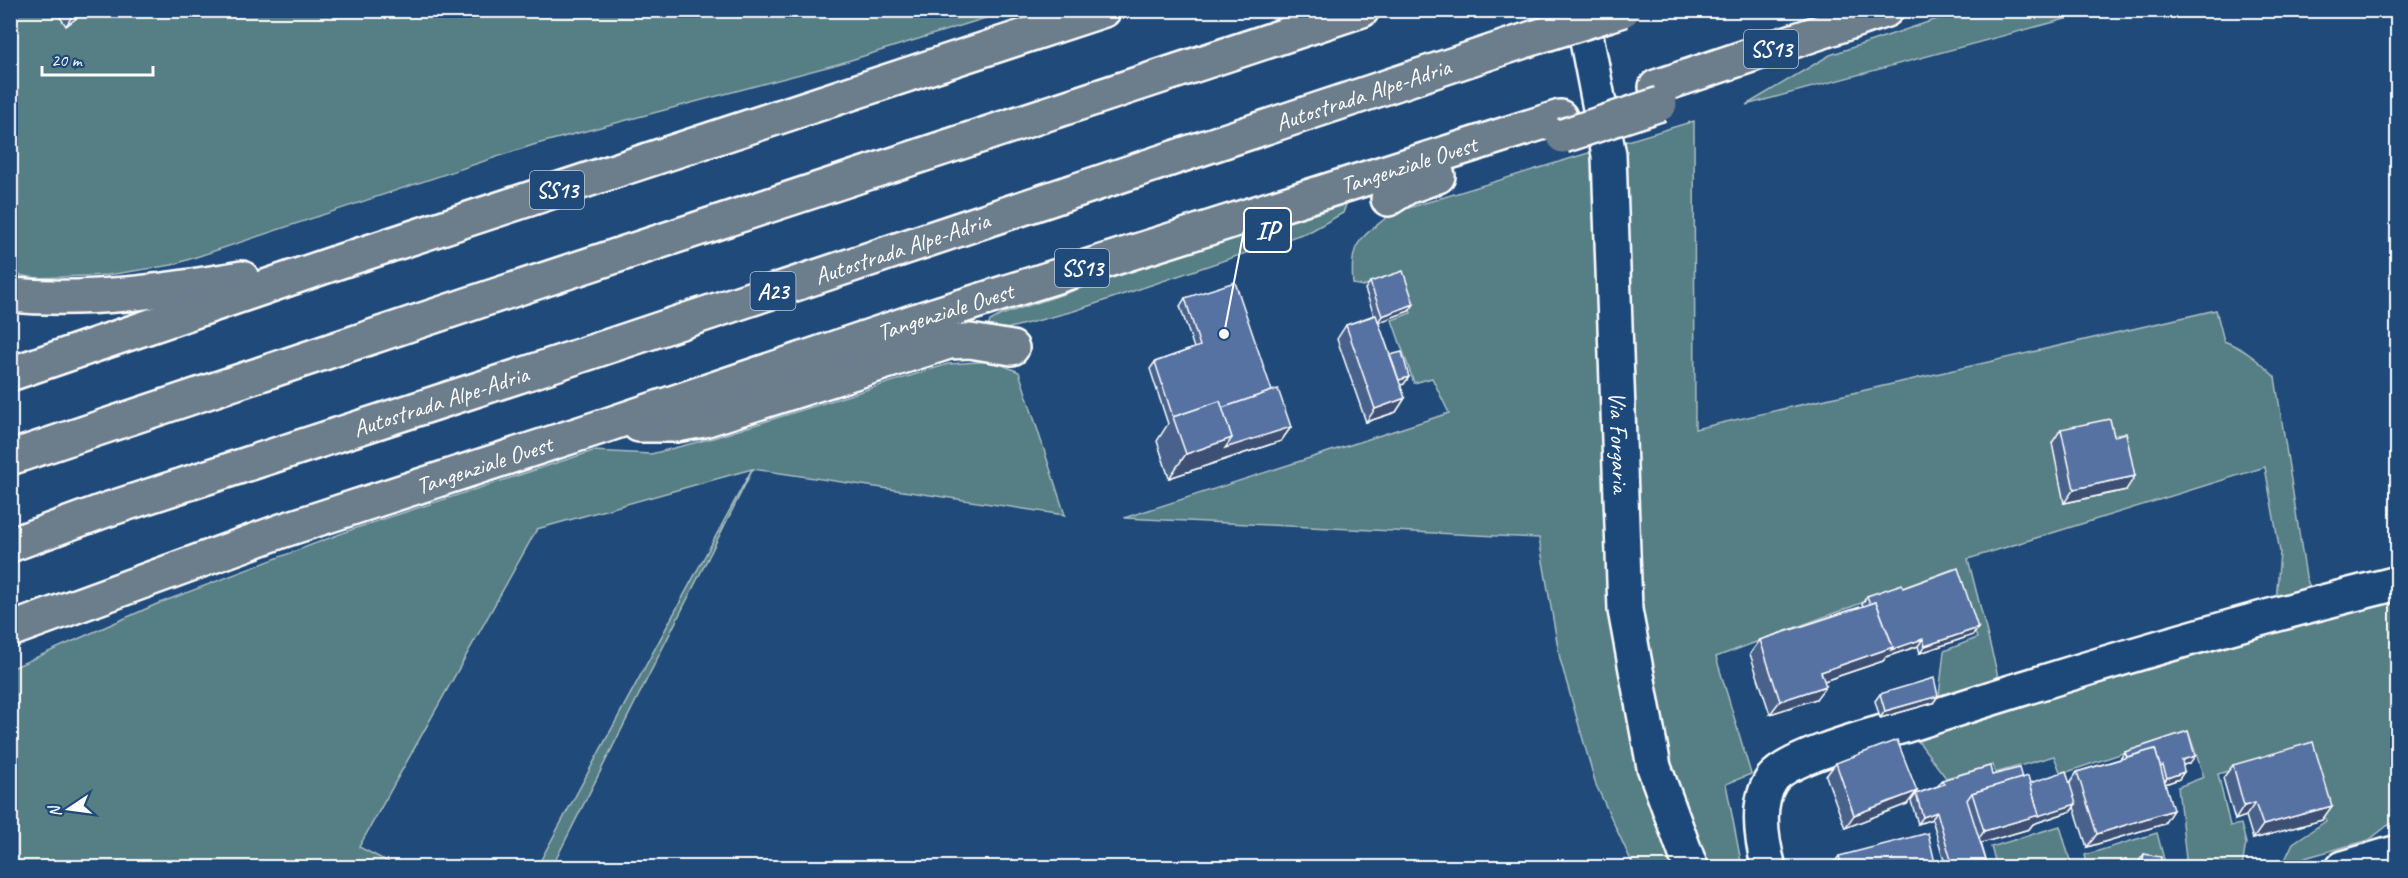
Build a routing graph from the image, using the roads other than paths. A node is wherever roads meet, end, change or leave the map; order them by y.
1 (1104, 10) edge
2 (1362, 10) edge
3 (1581, 10) edge
4 (1623, 10) edge
5 (1886, 10) edge
6 (1561, 126) junction
7 (1388, 199) dead end
8 (341, 261) junction
9 (10, 295) edge
10 (1012, 348) dead end
11 (10, 374) edge
12 (607, 425) junction
13 (10, 458) edge
14 (10, 545) edge
15 (2397, 583) edge
16 (10, 630) edge
17 (2397, 852) edge
18 (1691, 867) edge
19 (1769, 867) edge
20 (2343, 867) edge

1 - 8 highway, SS13
2 - 13 highway
3 - 18 street, Via Forgaria
4 - 14 highway, Autostrada Alpe-Adria / A23, bridge
5 - 6 highway, Tangenziale Ovest / SS13
6 - 7 highway
6 - 12 highway, Tangenziale Ovest / SS13
8 - 9 highway
8 - 11 highway, SS13
10 - 12 highway
12 - 16 highway, Tangenziale Ovest / SS13
15 - 19 street
17 - 20 street

